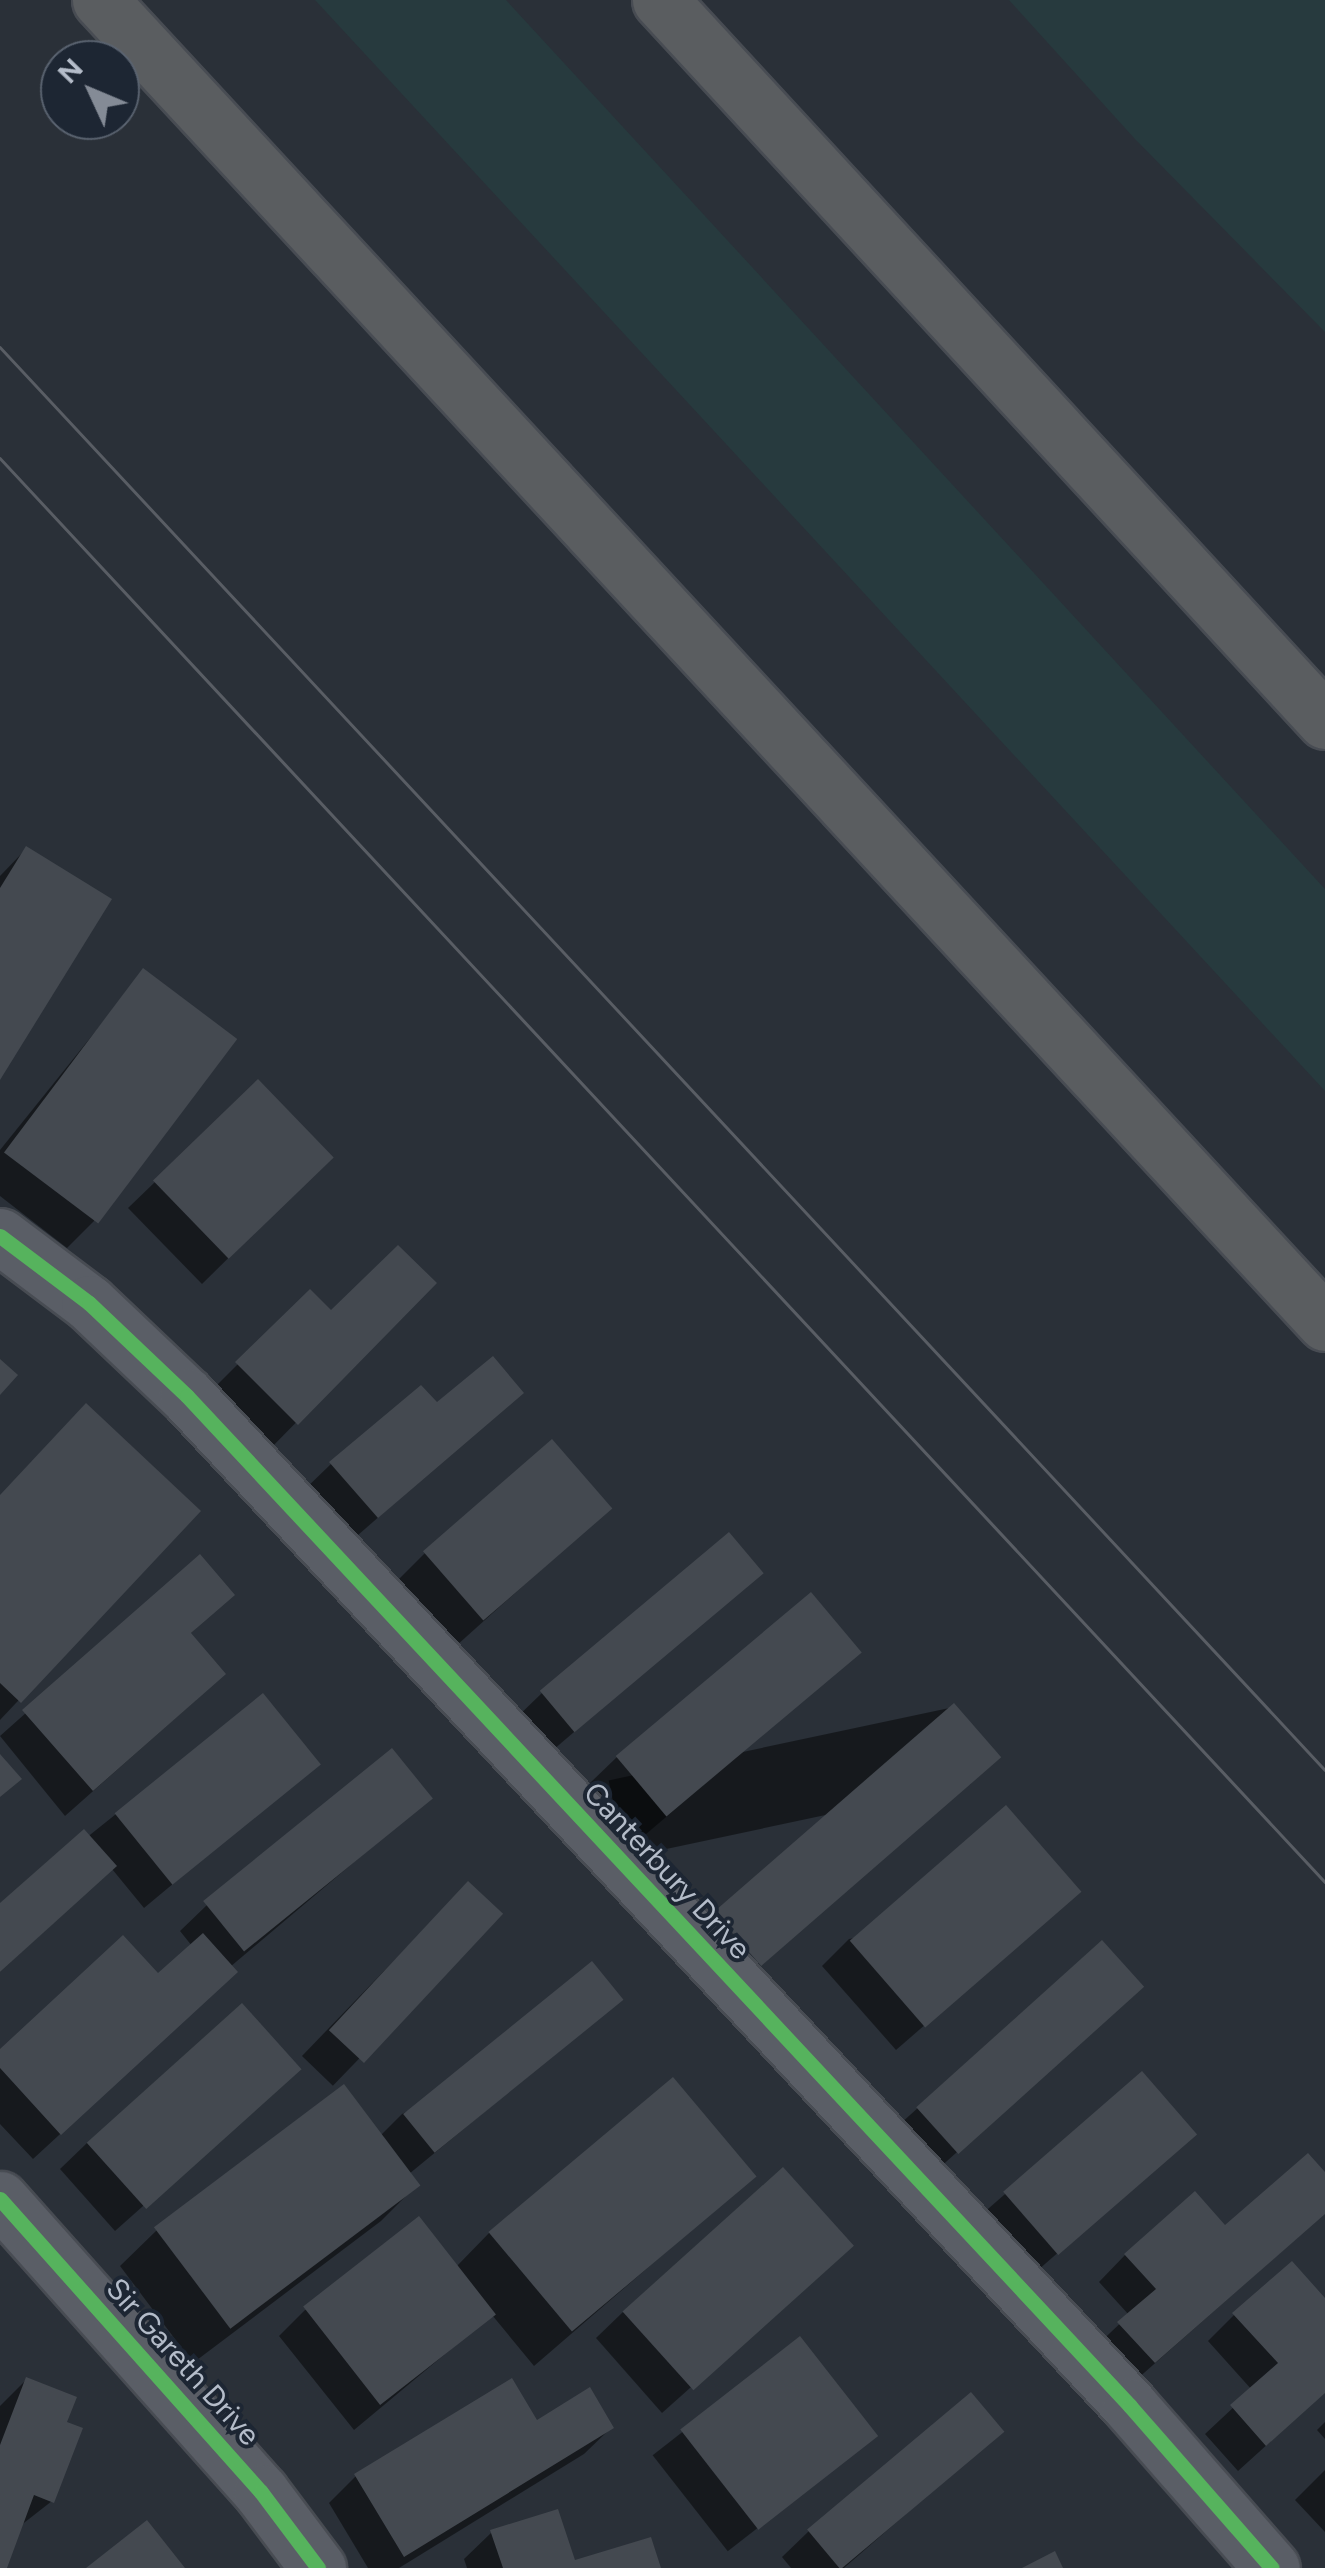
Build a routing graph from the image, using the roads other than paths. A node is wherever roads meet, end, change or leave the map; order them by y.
1 (100, 0) edge
2 (660, 0) edge
3 (1325, 720) edge
4 (0, 1236) edge
5 (1325, 1323) edge
6 (0, 2198) edge
7 (318, 2568) edge
8 (1272, 2568) edge

1 - 5 highway
2 - 3 highway
4 - 8 street, Canterbury Drive
6 - 7 street, Sir Gareth Drive

